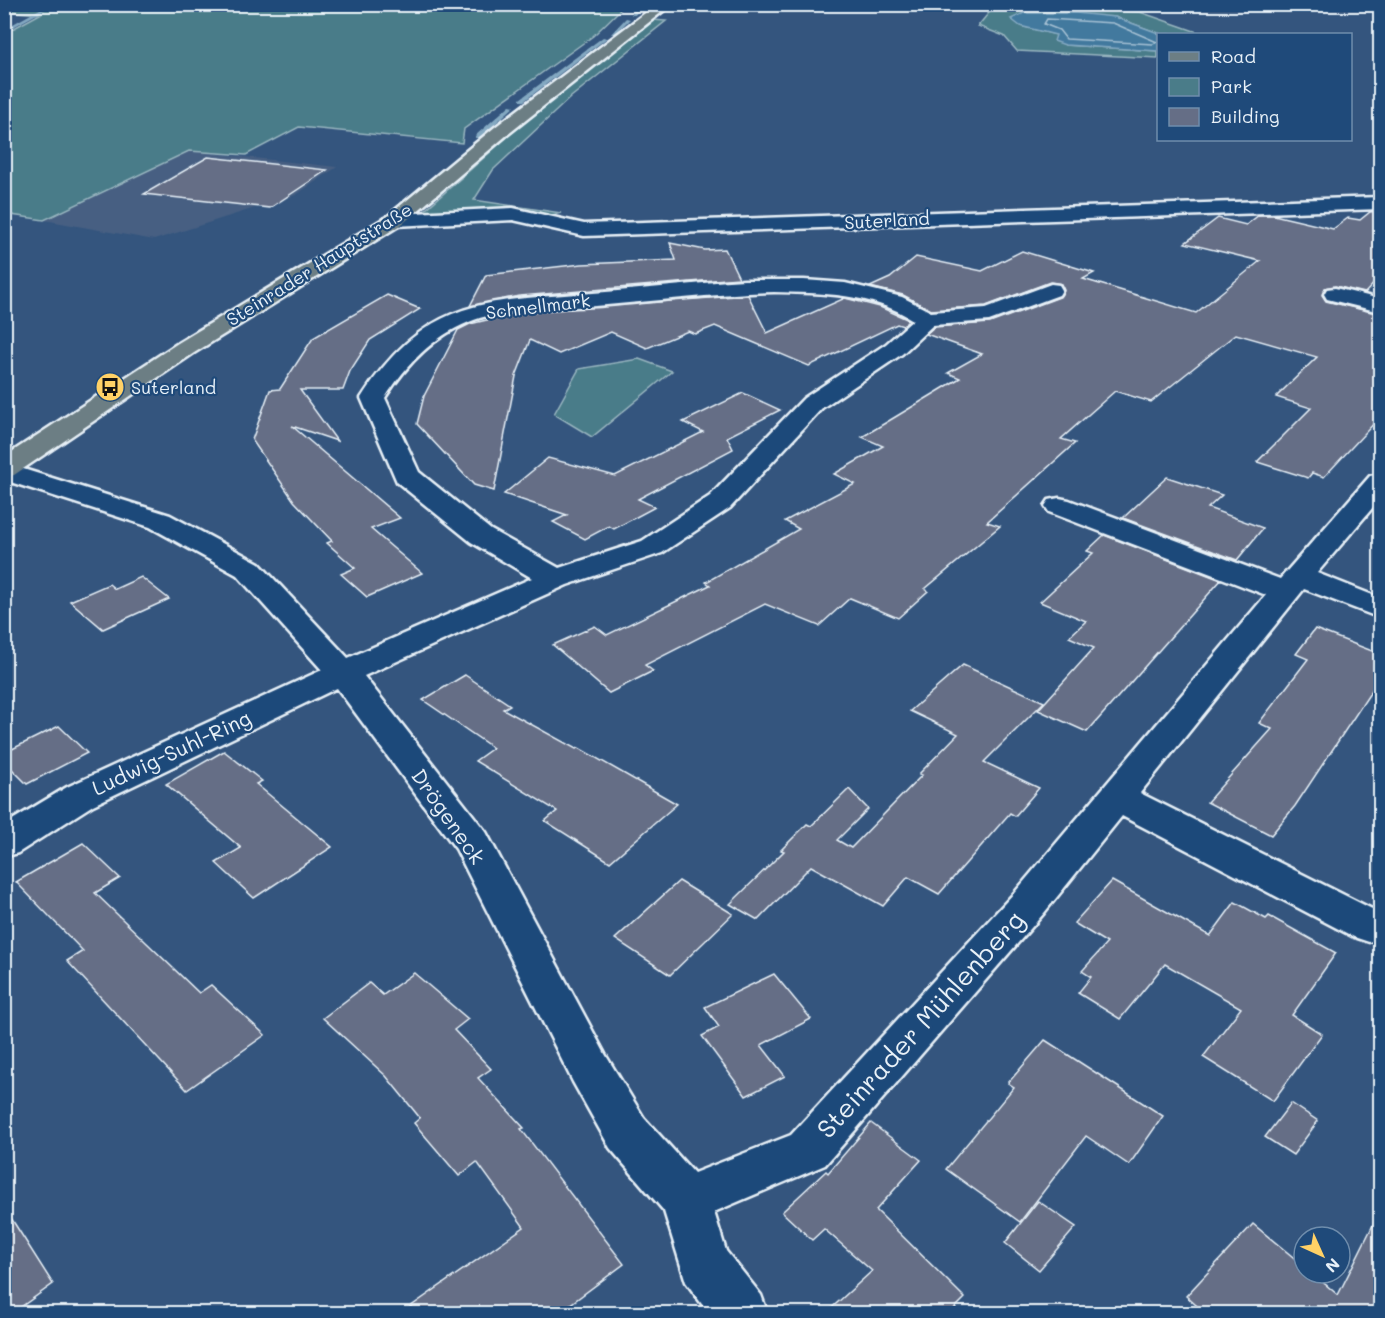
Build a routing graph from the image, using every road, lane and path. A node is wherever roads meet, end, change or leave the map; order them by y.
1 (666, 4) edge
2 (651, 11) edge
3 (1380, 203) edge
4 (395, 220) junction
5 (1051, 290) dead end
6 (1335, 294) dead end
7 (1380, 306) edge
8 (927, 320) junction
9 (4, 470) edge
10 (1380, 482) edge
11 (1059, 506) dead end
12 (556, 579) junction
13 (1293, 584) junction
14 (1380, 609) edge
15 (344, 674) junction
16 (1115, 796) junction
17 (4, 843) edge
18 (1369, 926) dead end
19 (686, 1200) junction
20 (742, 1314) edge

1 - 2 main road, Steinrader Hauptstraße
2 - 4 main road, Steinrader Hauptstraße
3 - 4 street, Suterland
4 - 9 main road, Steinrader Hauptstraße
5 - 8 street
6 - 7 street
8 - 12 street
8 - 12 street, Schnellmark
9 - 15 street, Drögeneck
10 - 13 street, Steinrader Mühlenberg
11 - 13 street
12 - 15 street
13 - 14 street
13 - 16 street, Steinrader Mühlenberg
15 - 17 street, Ludwig-Suhl-Ring
15 - 19 street, Drögeneck
16 - 18 street
16 - 19 street, Steinrader Mühlenberg
19 - 20 street, Drögeneck

